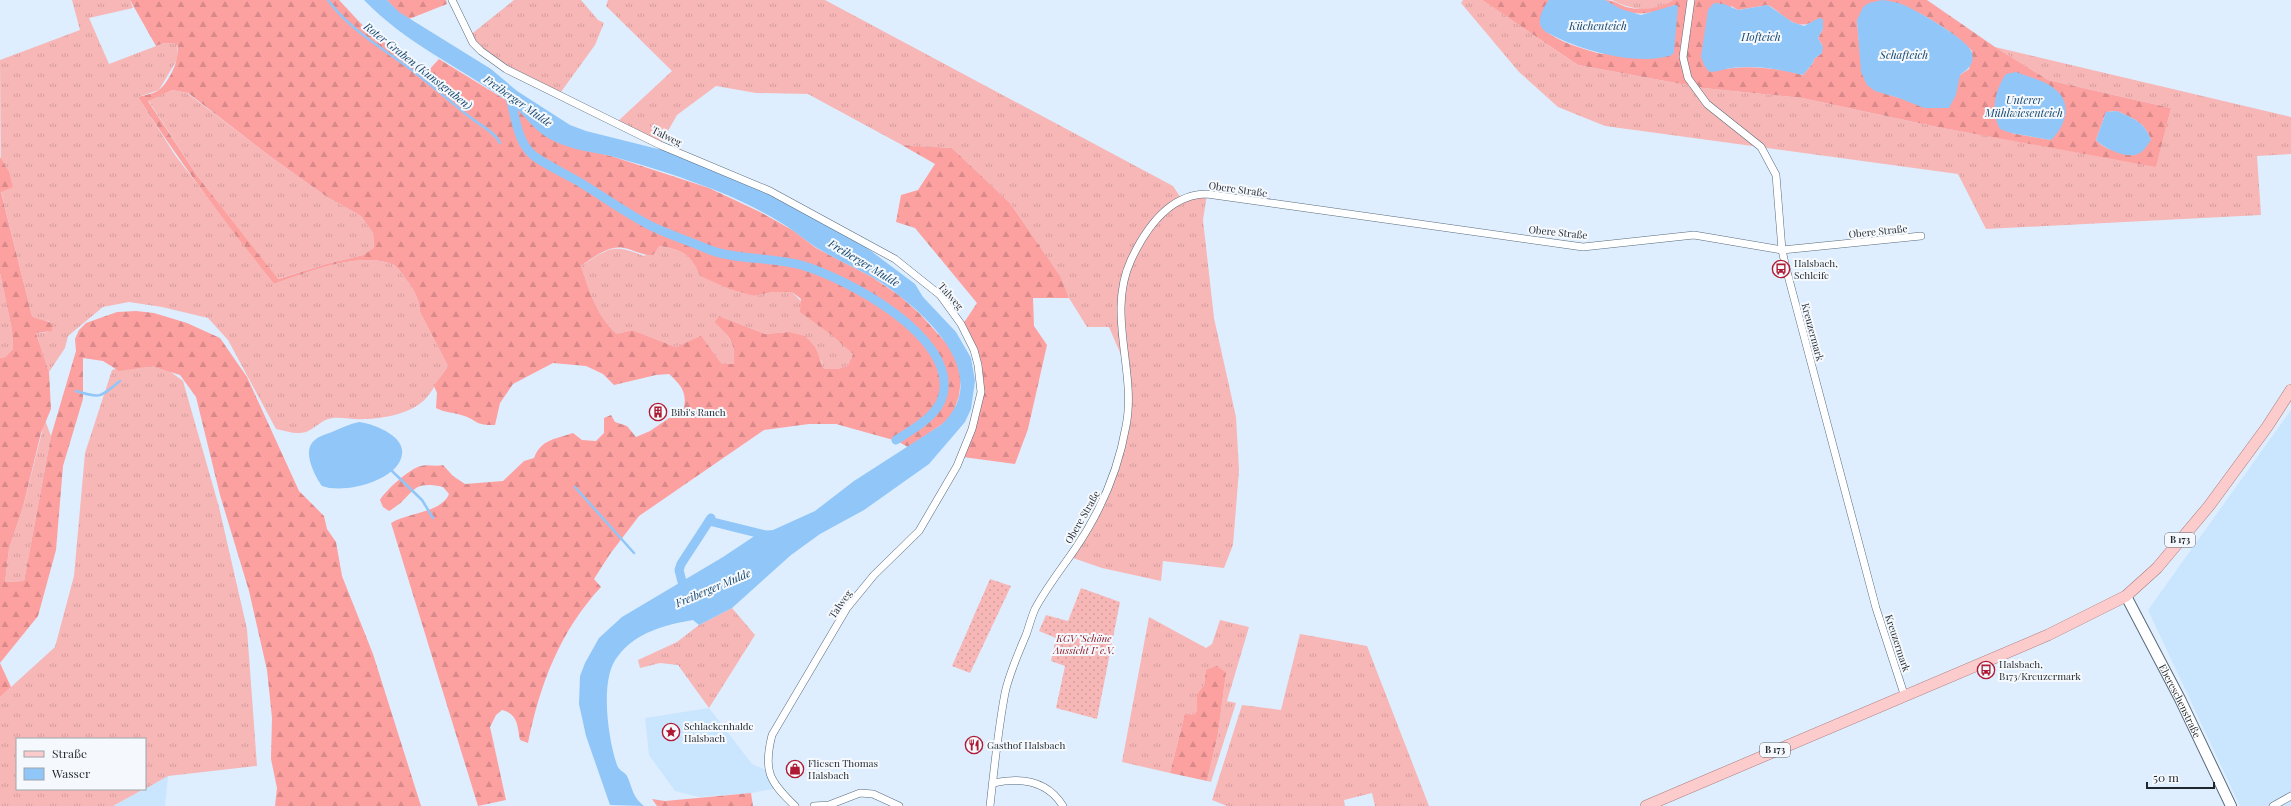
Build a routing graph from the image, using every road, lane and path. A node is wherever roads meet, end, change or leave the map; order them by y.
1 (452, 0) edge
2 (1691, 0) edge
3 (1921, 236) dead end
4 (1782, 250) junction
5 (2291, 390) edge
6 (2126, 596) junction
7 (1904, 694) junction
8 (993, 783) junction
9 (2291, 796) edge
10 (795, 806) edge
11 (814, 806) edge
12 (899, 806) edge
13 (990, 806) edge
14 (1063, 806) edge
15 (1646, 806) edge
16 (2231, 806) edge
17 (2273, 806) edge

1 - 10 street, Talweg
2 - 4 street, Kreuzermark
3 - 4 street, Obere Straße
4 - 7 street, Kreuzermark
4 - 8 street, Obere Straße
5 - 6 main road, B 173 / B 173
6 - 7 main road, B 173 / B 173
6 - 16 street, Ebereschenstraße
7 - 15 main road, B 173 / B 173
8 - 13 street, Obere Straße
8 - 14 street
9 - 17 street
11 - 12 street

